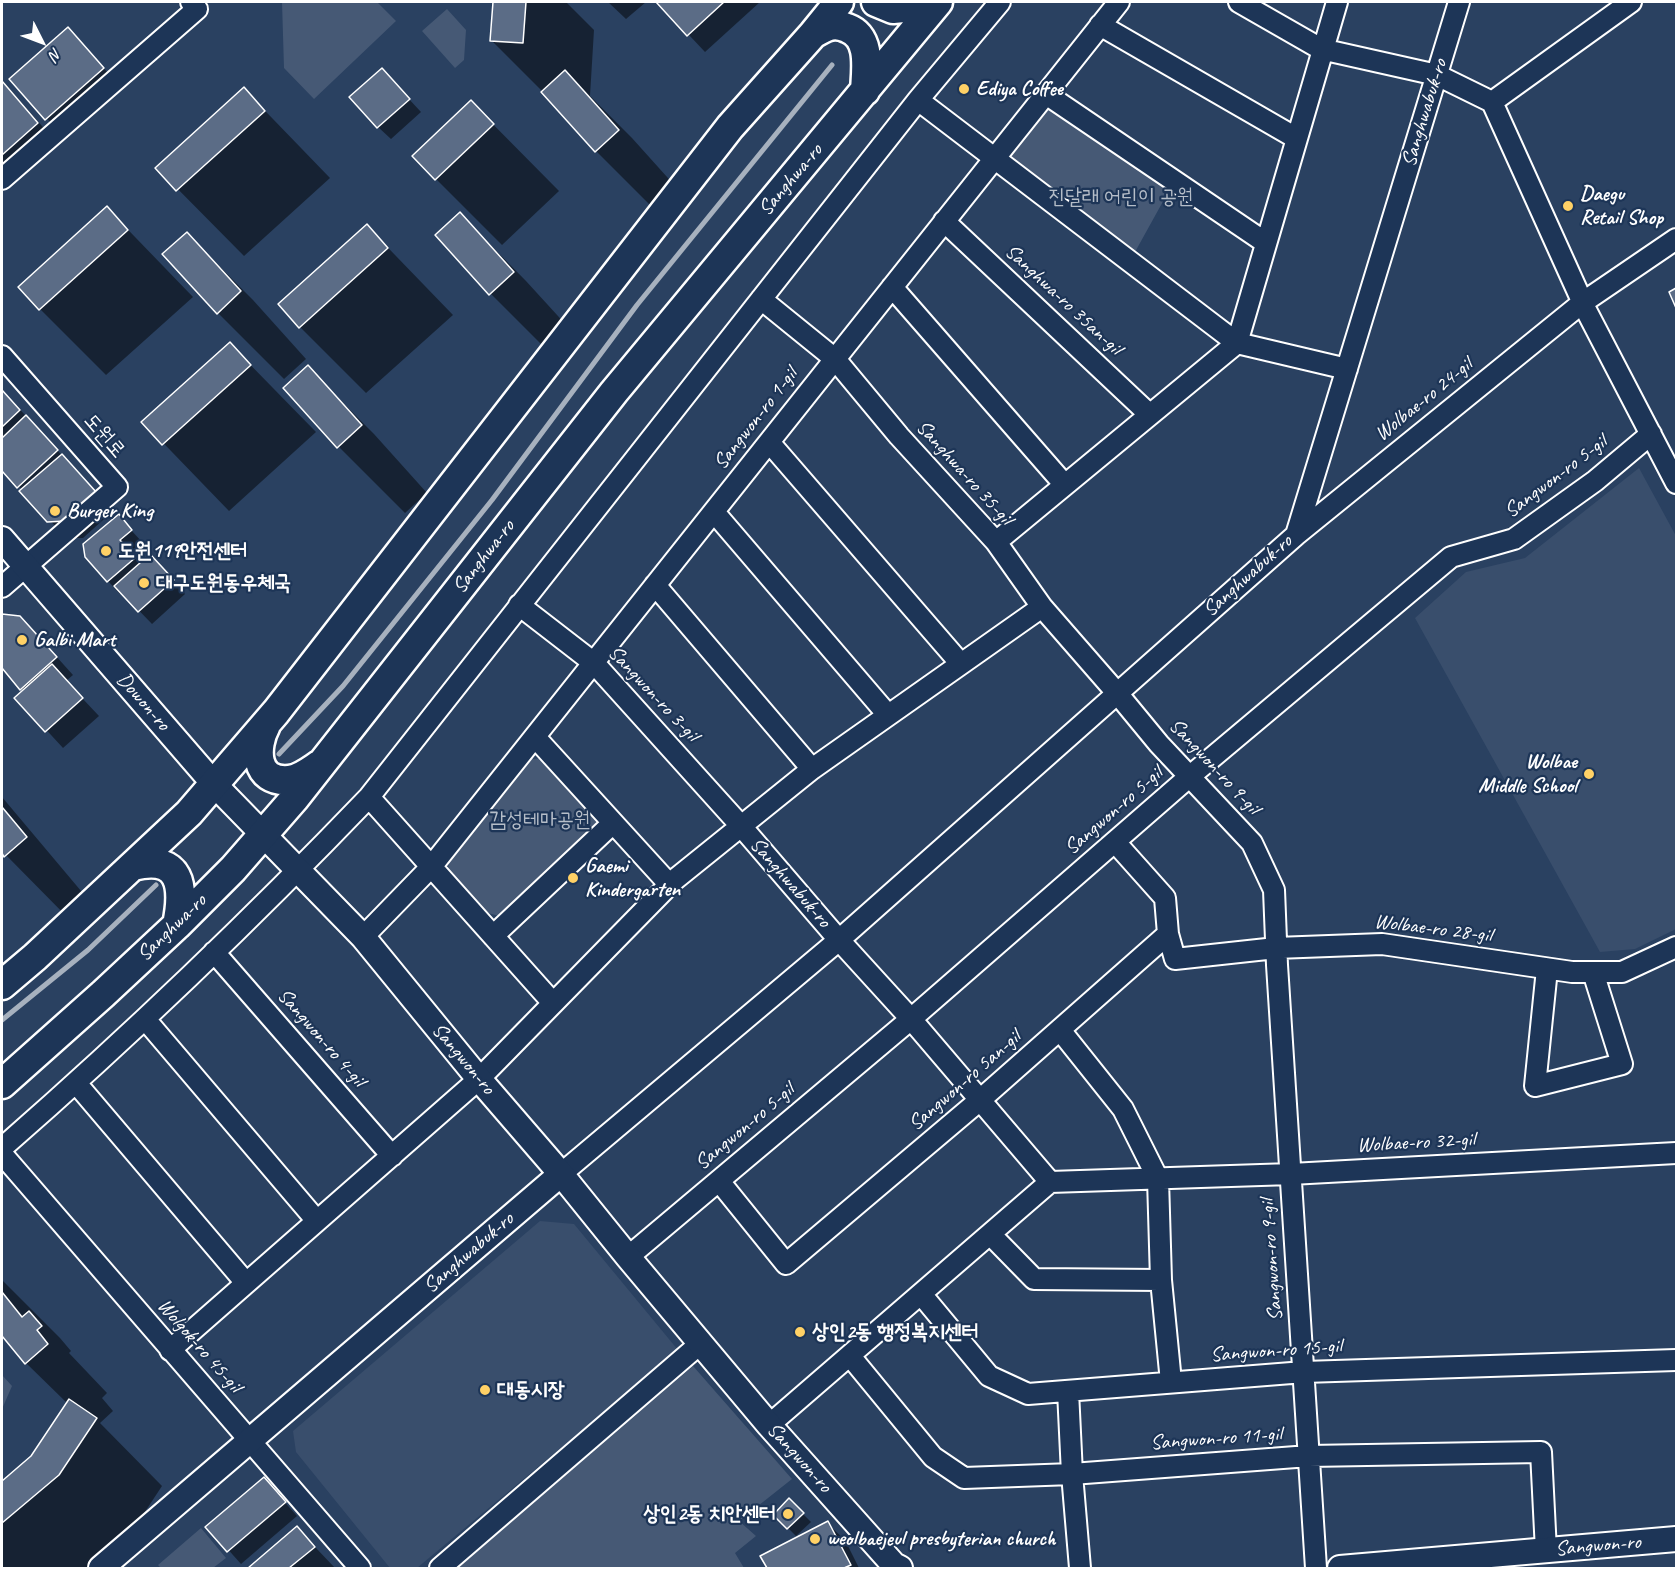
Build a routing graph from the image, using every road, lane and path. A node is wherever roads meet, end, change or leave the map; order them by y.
1 (191, 2) edge
2 (839, 2) edge
3 (876, 2) edge
4 (1000, 2) edge
5 (1119, 2) edge
6 (1239, 2) edge
7 (1336, 2) edge
8 (1459, 2) edge
9 (1631, 2) edge
10 (937, 3) edge
11 (1100, 25) junction
12 (813, 34) junction
13 (1322, 49) junction
14 (1437, 75) junction
15 (865, 91) junction
16 (1046, 94) junction
17 (918, 100) junction
18 (1492, 102) junction
19 (1296, 138) junction
20 (994, 158) junction
21 (2, 179) edge
22 (944, 221) junction
23 (1677, 239) edge
24 (1266, 243) junction
25 (892, 287) junction
26 (761, 299) junction
27 (1582, 303) junction
28 (1237, 343) junction
29 (2, 356) edge
30 (835, 359) junction
31 (1347, 369) junction
32 (1149, 414) junction
33 (1651, 434) junction
34 (769, 442) junction
35 (1677, 483) edge
36 (1064, 484) junction
37 (714, 512) junction
38 (1296, 535) junction
39 (2, 539) edge
40 (996, 542) junction
41 (26, 566) junction
42 (656, 585) junction
43 (2, 587) edge
44 (519, 605) junction
45 (1042, 607) junction
46 (594, 663) junction
47 (961, 664) junction
48 (1118, 693) junction
49 (888, 715) junction
50 (267, 723) junction
51 (535, 737) junction
52 (322, 763) junction
53 (812, 769) junction
54 (1190, 777) junction
55 (214, 783) junction
56 (369, 797) junction
57 (613, 823) junction
58 (741, 826) junction
59 (264, 833) junction
60 (1114, 842) junction
61 (132, 866) junction
62 (431, 867) junction
63 (299, 870) junction
64 (669, 884) junction
65 (177, 925) junction
66 (1168, 934) junction
67 (493, 936) junction
68 (363, 937) junction
69 (839, 940) junction
70 (1677, 947) edge
71 (1276, 948) junction
72 (214, 952) junction
73 (1547, 969) junction
74 (1593, 972) junction
75 (2, 984) edge
76 (553, 1003) junction
77 (145, 1019) junction
78 (911, 1019) junction
79 (1060, 1030) junction
80 (479, 1079) junction
81 (76, 1083) junction
82 (2, 1084) edge
83 (980, 1100) junction
84 (2, 1148) edge
85 (1677, 1153) edge
86 (2, 1154) edge
87 (392, 1156) junction
88 (561, 1174) junction
89 (1290, 1174) junction
90 (1158, 1179) junction
91 (719, 1180) junction
92 (1050, 1182) junction
93 (317, 1221) junction
94 (990, 1234) junction
95 (628, 1257) junction
96 (1161, 1280) junction
97 (246, 1283) junction
98 (921, 1294) junction
99 (701, 1343) junction
100 (170, 1350) junction
101 (850, 1356) junction
102 (1677, 1360) edge
103 (1304, 1372) junction
104 (1171, 1383) junction
105 (1068, 1391) junction
106 (769, 1425) junction
107 (250, 1440) junction
108 (1309, 1456) junction
109 (1072, 1474) junction
110 (1677, 1539) edge
111 (1546, 1551) junction
112 (100, 1569) edge
113 (360, 1569) edge
114 (440, 1569) edge
115 (900, 1569) edge
116 (1080, 1569) edge
117 (1316, 1569) edge
118 (1340, 1569) edge

1 - 21 street
2 - 12 main road
3 - 10 main road
4 - 17 street
5 - 11 street, Sangwon-ro 1-gil
6 - 13 street
7 - 13 street
8 - 14 street, Sanghwabuk-ro
9 - 18 street
10 - 15 main road, Sanghwa-ro
11 - 16 street, Sangwon-ro 1-gil
11 - 19 street
12 - 15 main road
12 - 50 main road
13 - 14 street
13 - 19 street
14 - 18 street
14 - 31 street, Sanghwabuk-ro
15 - 52 main road, Sanghwa-ro
16 - 20 street, Sangwon-ro 1-gil
16 - 24 street
17 - 20 street
17 - 26 street
18 - 27 street
19 - 24 street
20 - 22 street, Sangwon-ro 1-gil
20 - 28 street
22 - 25 street, Sangwon-ro 1-gil
22 - 32 street, Sanghwa-ro 35an-gil
23 - 27 street, Wolbae-ro 24-gil
24 - 28 street
25 - 30 street, Sangwon-ro 1-gil
25 - 36 street
26 - 30 street, Sanghwa-ro 35-gil
26 - 44 street
27 - 33 street
27 - 38 street, Wolbae-ro 24-gil
28 - 31 street
28 - 32 street
29 - 41 street, 도원로
30 - 34 street, Sangwon-ro 1-gil
30 - 40 street, Sanghwa-ro 35-gil
31 - 38 street, Sanghwabuk-ro
32 - 36 street
33 - 35 street
33 - 54 street, Sangwon-ro 5-gil
34 - 37 street, Sangwon-ro 1-gil
34 - 47 street
36 - 40 street
37 - 42 street, Sangwon-ro 1-gil
37 - 49 street
38 - 48 street, Sanghwabuk-ro
39 - 41 street, Dowon-ro
40 - 45 street, Sanghwa-ro 35-gil
41 - 43 street, 도원로
41 - 55 street, Dowon-ro
42 - 46 street, Sangwon-ro 1-gil
42 - 53 street
44 - 46 street, Sangwon-ro 3-gil
44 - 56 street
45 - 47 street
45 - 48 street, Sanghwa-ro 35-gil
46 - 51 street, Sangwon-ro 1-gil
46 - 58 street, Sangwon-ro 3-gil
47 - 49 street
48 - 54 street, Sangwon-ro 9-gil
48 - 69 street, Sanghwabuk-ro
49 - 53 street
50 - 52 main road
50 - 55 main road
51 - 57 street
51 - 62 street, Sangwon-ro 1-gil
52 - 59 main road, Sanghwa-ro
53 - 58 street
54 - 60 street, Sangwon-ro 5-gil
54 - 71 street, Sangwon-ro 9-gil
55 - 59 street, Sangwon-ro
55 - 61 main road
56 - 62 street
56 - 63 street
57 - 64 street
57 - 67 street
58 - 64 street
58 - 69 street, Sanghwabuk-ro
59 - 63 street, Sangwon-ro
59 - 65 main road, Sanghwa-ro
60 - 66 street
60 - 78 street, Sangwon-ro 5-gil
61 - 65 main road
61 - 75 main road
62 - 67 street
62 - 68 street, Sangwon-ro 1-gil
63 - 68 street, Sangwon-ro
63 - 72 street
64 - 76 street
65 - 82 main road, Sanghwa-ro
66 - 71 street
66 - 79 street, Sangwon-ro 5an-gil
67 - 76 street
68 - 80 street, Sangwon-ro
69 - 78 street
69 - 88 street, Sanghwabuk-ro
70 - 74 street, Wolbae-ro 28-gil
71 - 73 street, Wolbae-ro 28-gil
71 - 89 street, Sangwon-ro 9-gil
72 - 77 street
72 - 87 street, Sangwon-ro 4-gil
73 - 74 street, Wolbae-ro 28-gil
73 - 74 street
76 - 80 street
77 - 81 street
77 - 93 street
78 - 83 street
78 - 91 street, Sangwon-ro 5-gil
79 - 83 street, Sangwon-ro 5an-gil
79 - 90 street
80 - 87 street
80 - 88 street, Sangwon-ro
81 - 84 street
81 - 97 street
83 - 91 street, Sangwon-ro 5an-gil
83 - 92 street
85 - 89 street, Wolbae-ro 32-gil
86 - 100 street, Wolgok-ro 45-gil
87 - 93 street
88 - 95 street, Sangwon-ro
88 - 107 street, Sanghwabuk-ro
89 - 90 street, Wolbae-ro 32-gil
89 - 103 street, Sangwon-ro 9-gil
90 - 92 street, Wolbae-ro 32-gil
90 - 96 street
91 - 95 street, Sangwon-ro 5-gil
92 - 94 street
93 - 97 street
94 - 96 street
94 - 98 street
95 - 99 street, Sangwon-ro
96 - 104 street
97 - 100 street
98 - 101 street
98 - 105 street, Sangwon-ro 15-gil
99 - 106 street, Sangwon-ro
99 - 114 street
100 - 107 street, Wolgok-ro 45-gil
101 - 106 street
101 - 109 street, Sangwon-ro 11-gil
102 - 103 street, Sangwon-ro 15-gil
103 - 104 street, Sangwon-ro 15-gil
103 - 108 street, Sangwon-ro 9-gil
104 - 105 street, Sangwon-ro 15-gil
105 - 109 street
106 - 115 street, Sangwon-ro
107 - 112 street, Sanghwabuk-ro
107 - 113 street, Wolgok-ro 45-gil
108 - 109 street, Sangwon-ro 11-gil
108 - 111 street, Sangwon-ro 11-gil
108 - 117 street, Sangwon-ro 9-gil
109 - 116 street
110 - 111 street, Sangwon-ro
111 - 118 street, Sangwon-ro

